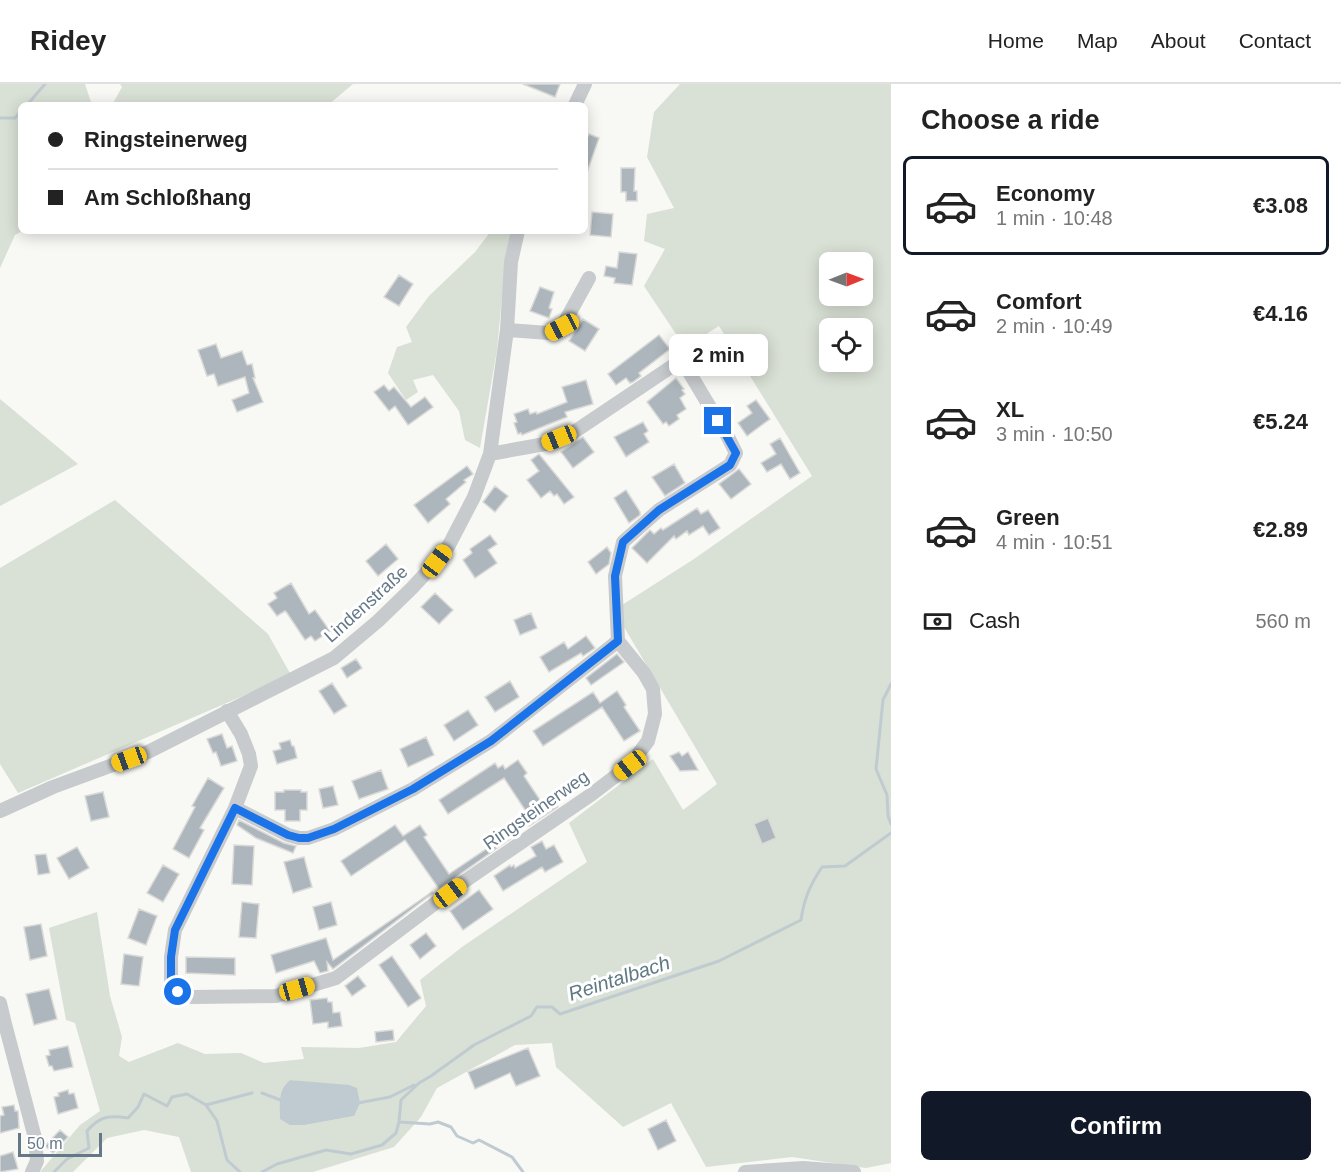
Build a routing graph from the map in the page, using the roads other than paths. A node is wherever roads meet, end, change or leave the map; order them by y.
1 (585, 84) edge
2 (576, 102) edge
3 (517, 234) edge
4 (589, 278) dead end
5 (507, 330) junction
6 (490, 454) junction
7 (618, 641) junction
8 (227, 711) junction
9 (235, 808) junction
10 (0, 811) edge
11 (0, 1004) edge
12 (2, 1024) edge
13 (32, 1172) edge
14 (745, 1172) edge
15 (854, 1172) edge

1 - 2 street
3 - 5 street, Lindenstraße
4 - 5 street
5 - 6 street, Lindenstraße
6 - 7 street
6 - 8 street, Lindenstraße
7 - 9 street
7 - 9 street, Ringsteinerweg
8 - 9 street, Ringsteinerweg
8 - 10 street, Lindenstraße
11 - 12 street
12 - 13 street
14 - 15 street

